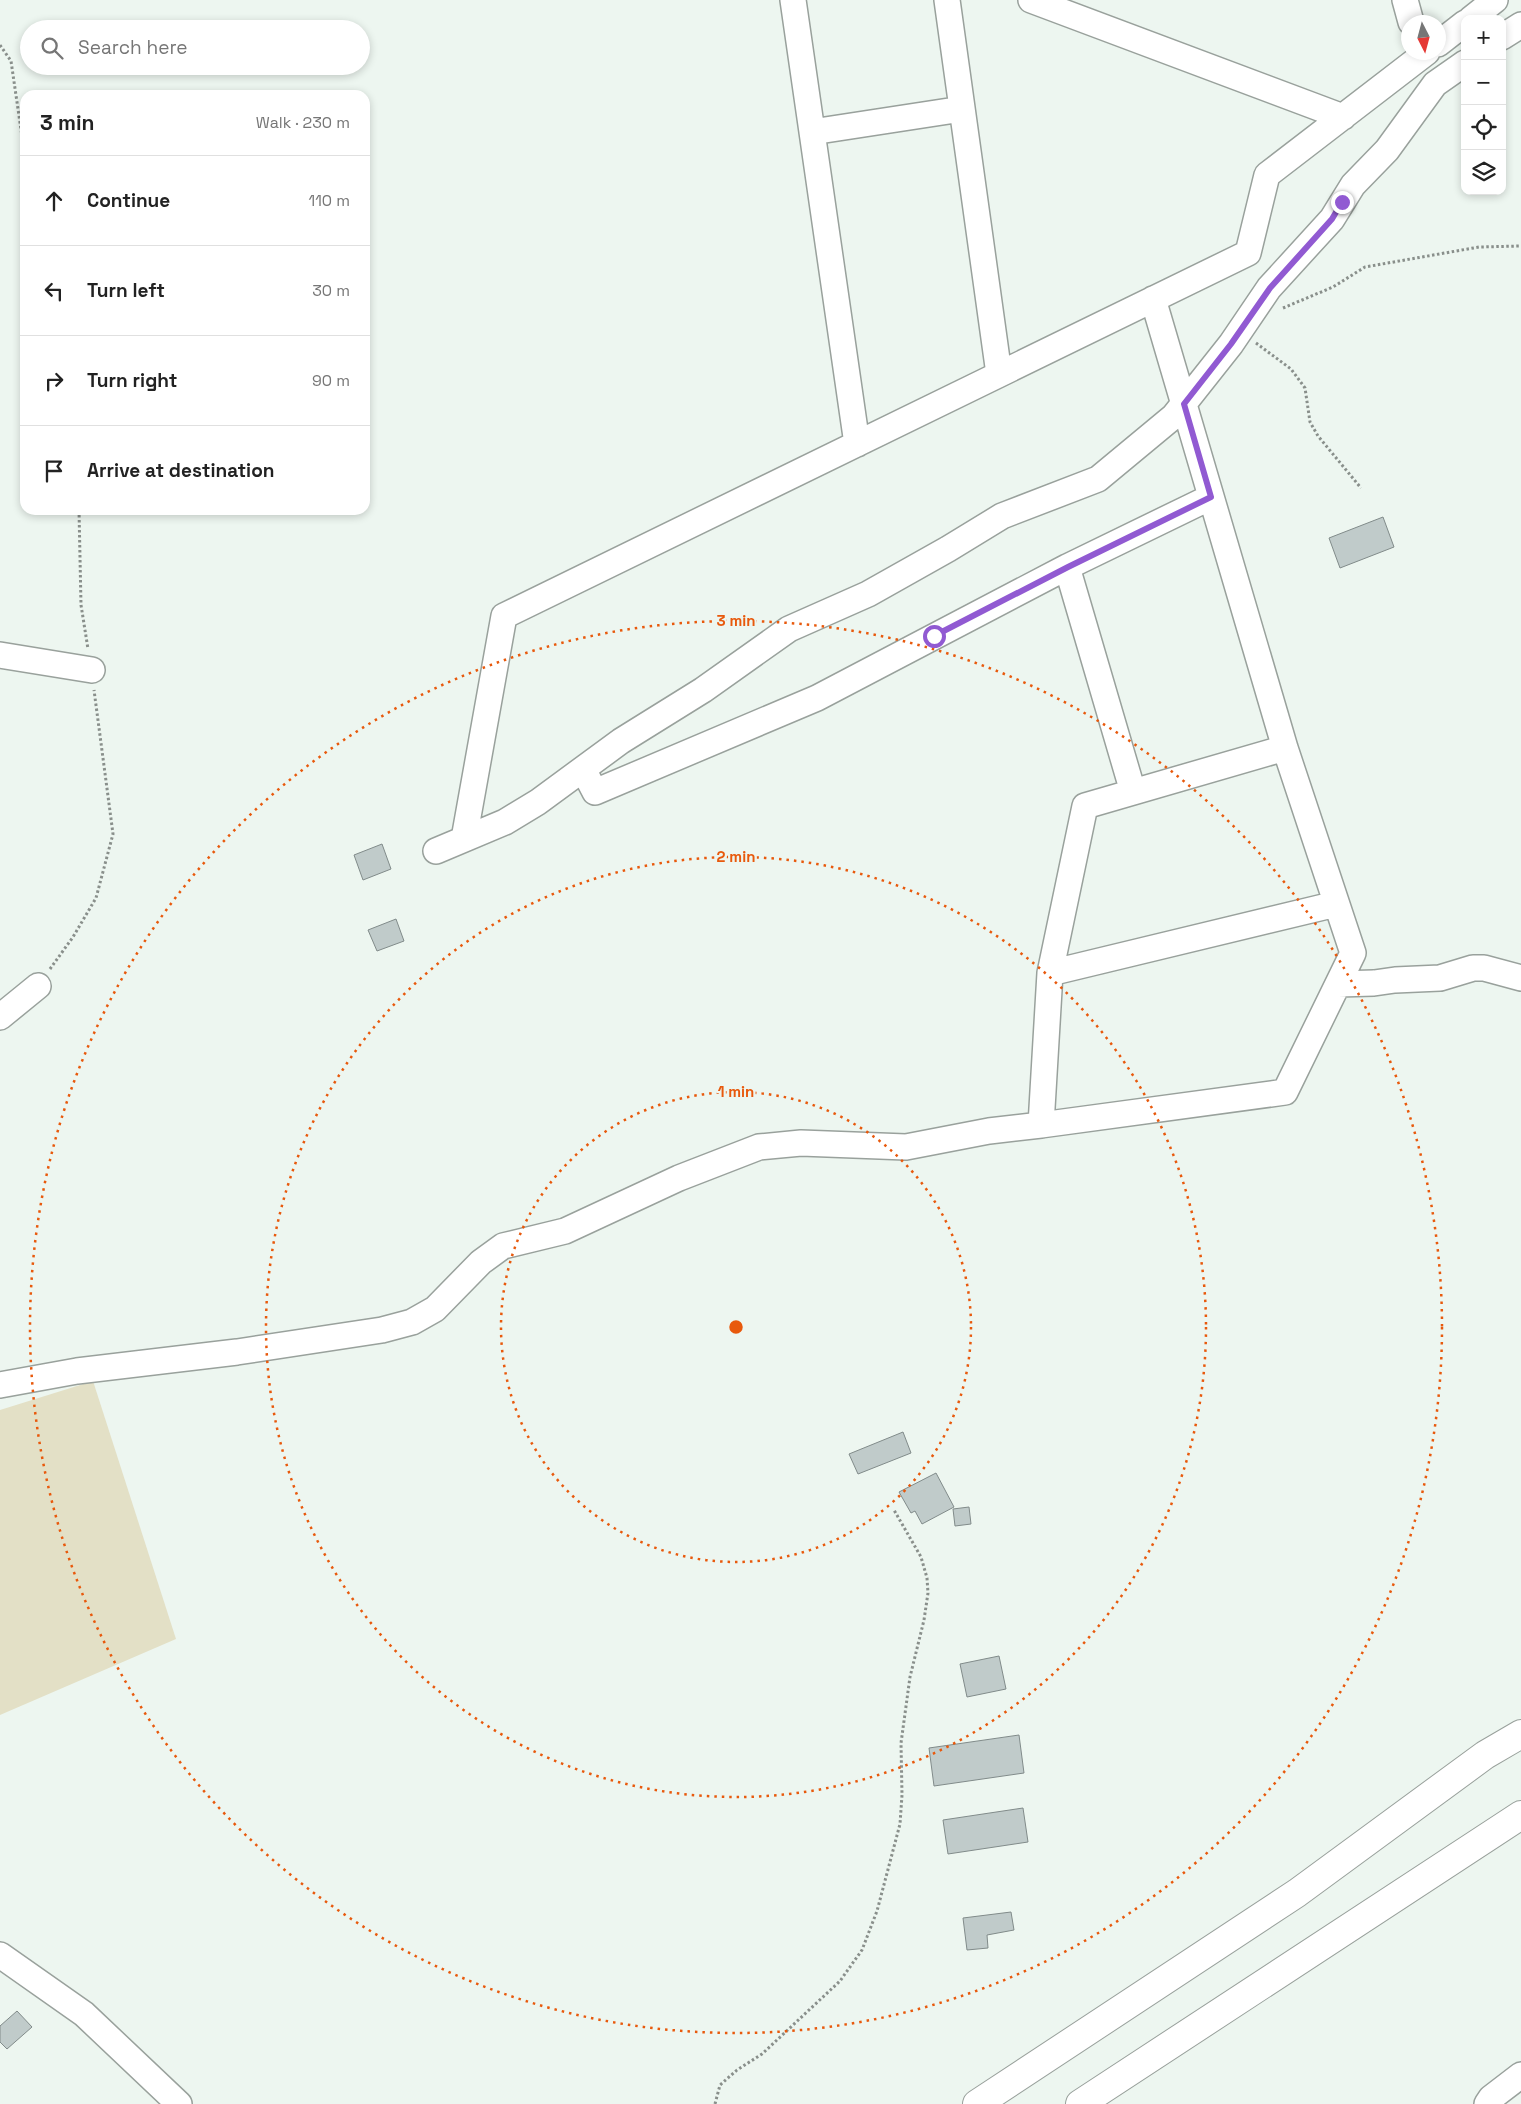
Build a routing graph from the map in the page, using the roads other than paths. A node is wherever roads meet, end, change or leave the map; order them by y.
1 (793, 0) edge
2 (947, 0) edge
3 (1031, 0) edge
4 (1405, 0) edge
5 (1495, 0) edge
6 (1409, 15) edge
7 (1476, 15) edge
8 (1521, 25) edge
9 (1461, 26) edge
10 (1506, 34) edge
11 (1446, 37) edge
12 (1416, 60) edge
13 (1461, 66) edge
14 (962, 109) junction
15 (1343, 117) junction
16 (812, 132) junction
17 (1153, 299) junction
18 (999, 374) junction
19 (1184, 404) junction
20 (857, 444) junction
21 (1211, 497) junction
22 (1068, 567) junction
23 (0, 655) edge
24 (92, 670) road end
25 (1285, 748) junction
26 (583, 769) junction
27 (1133, 792) junction
28 (464, 839) junction
29 (436, 851) dead end
30 (1336, 904) junction
31 (1050, 973) junction
32 (1521, 978) edge
33 (1338, 984) junction
34 (38, 986) road end
35 (0, 1017) edge
36 (1041, 1125) junction
37 (0, 1385) edge
38 (1521, 1734) edge
39 (1521, 1815) edge
40 (0, 1955) edge
41 (1521, 2075) edge
42 (179, 2104) edge
43 (977, 2104) edge
44 (1080, 2104) edge
45 (1488, 2104) edge

1 - 16 street
2 - 14 street
3 - 15 street
4 - 6 street
5 - 7 street
8 - 10 street
9 - 11 street
12 - 15 street
13 - 19 street
14 - 16 street
14 - 18 street
15 - 17 street
16 - 20 street
17 - 18 street
17 - 19 street
18 - 20 street
19 - 21 street
19 - 26 street
20 - 28 street
21 - 22 street
21 - 25 street
22 - 26 street
22 - 27 street
23 - 24 street
25 - 27 street
25 - 30 street
26 - 28 street
27 - 31 street
28 - 29 street
30 - 31 street
30 - 33 street
31 - 36 street
32 - 33 street
33 - 36 street
34 - 35 street
36 - 37 street
38 - 43 highway
39 - 44 highway
40 - 42 street
41 - 45 street

